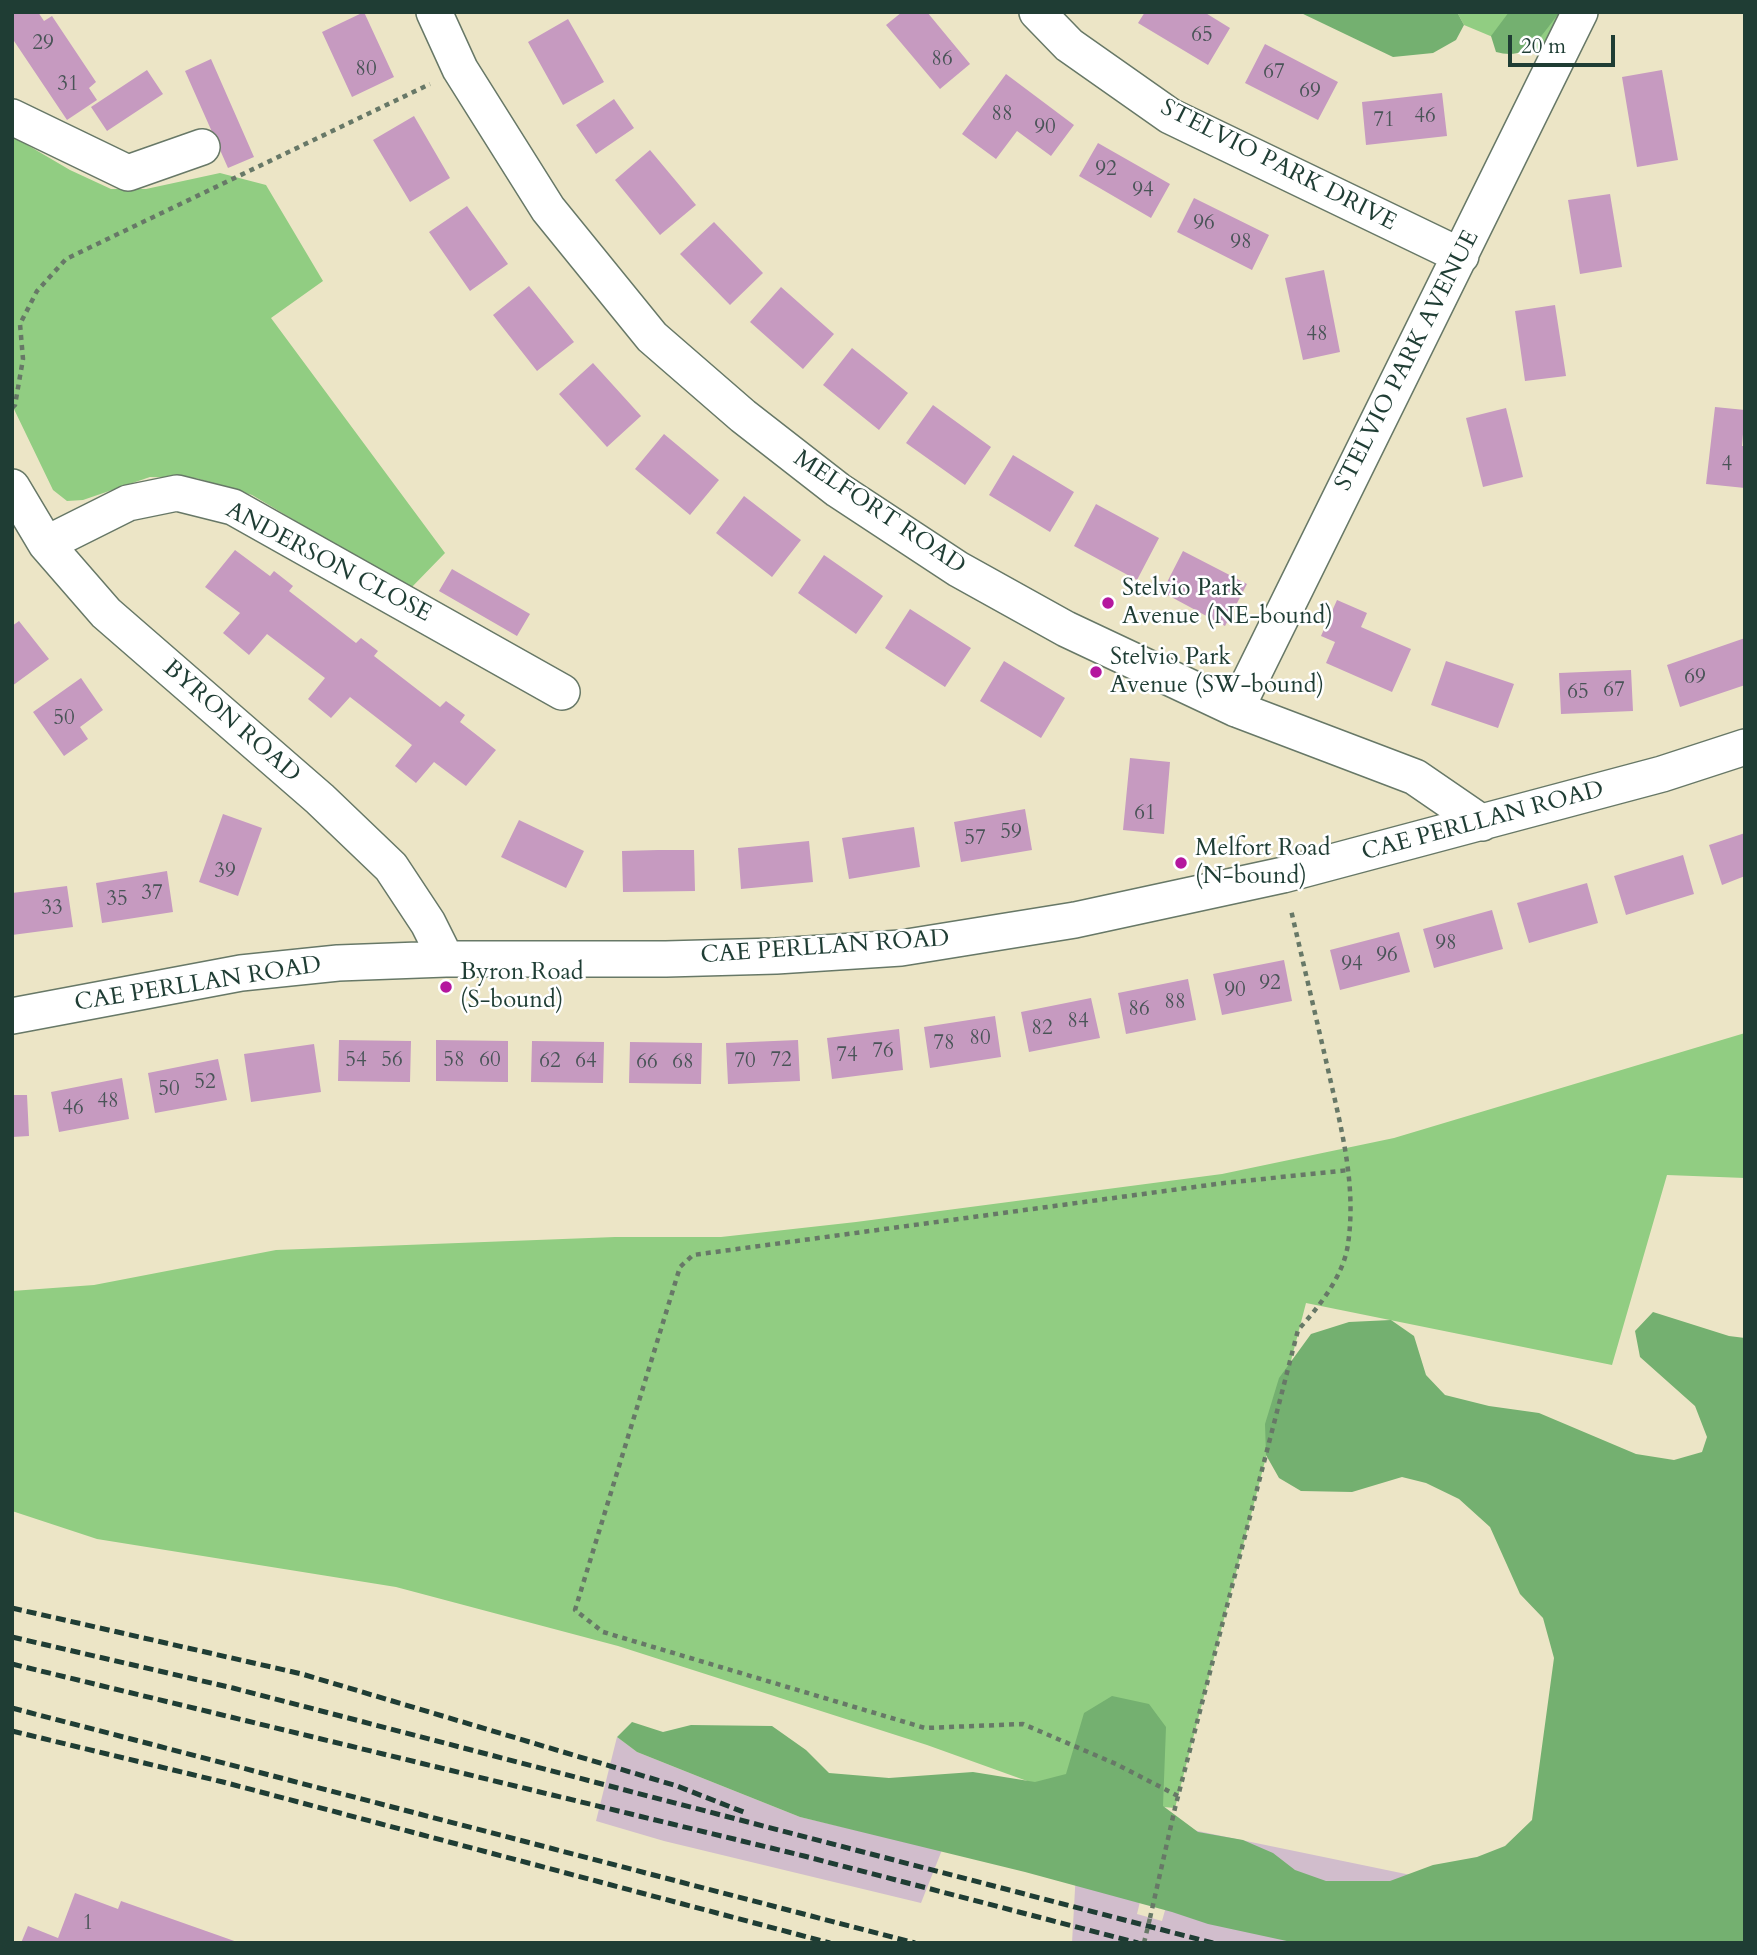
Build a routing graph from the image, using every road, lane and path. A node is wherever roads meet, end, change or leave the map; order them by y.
1 (434, 12) edge
2 (1037, 12) edge
3 (1580, 12) edge
4 (460, 69) junction
5 (12, 117) edge
6 (202, 147) dead end
7 (1461, 256) junction
8 (12, 408) edge
9 (12, 487) edge
10 (46, 544) junction
11 (562, 692) dead end
12 (1236, 709) junction
13 (1745, 747) edge
14 (1482, 823) junction
15 (1283, 875) junction
16 (446, 959) junction
17 (12, 1016) edge
18 (1349, 1170) junction
19 (1178, 1796) junction
20 (1144, 1943) edge

1 - 4 street, MELFORT ROAD
2 - 7 street, STELVIO PARK DRIVE
3 - 7 street, STELVIO PARK AVENUE
4 - 8 path
4 - 12 street, MELFORT ROAD
5 - 6 street
7 - 12 street, STELVIO PARK AVENUE
9 - 10 street, BYRON ROAD
10 - 11 street, ANDERSON CLOSE
10 - 16 street, BYRON ROAD
12 - 14 street, MELFORT ROAD
13 - 14 street, CAE PERLLAN ROAD
14 - 15 street, CAE PERLLAN ROAD
15 - 16 street, CAE PERLLAN ROAD
15 - 18 path
16 - 17 street, CAE PERLLAN ROAD
18 - 19 path
18 - 19 path
19 - 20 path, bridge

